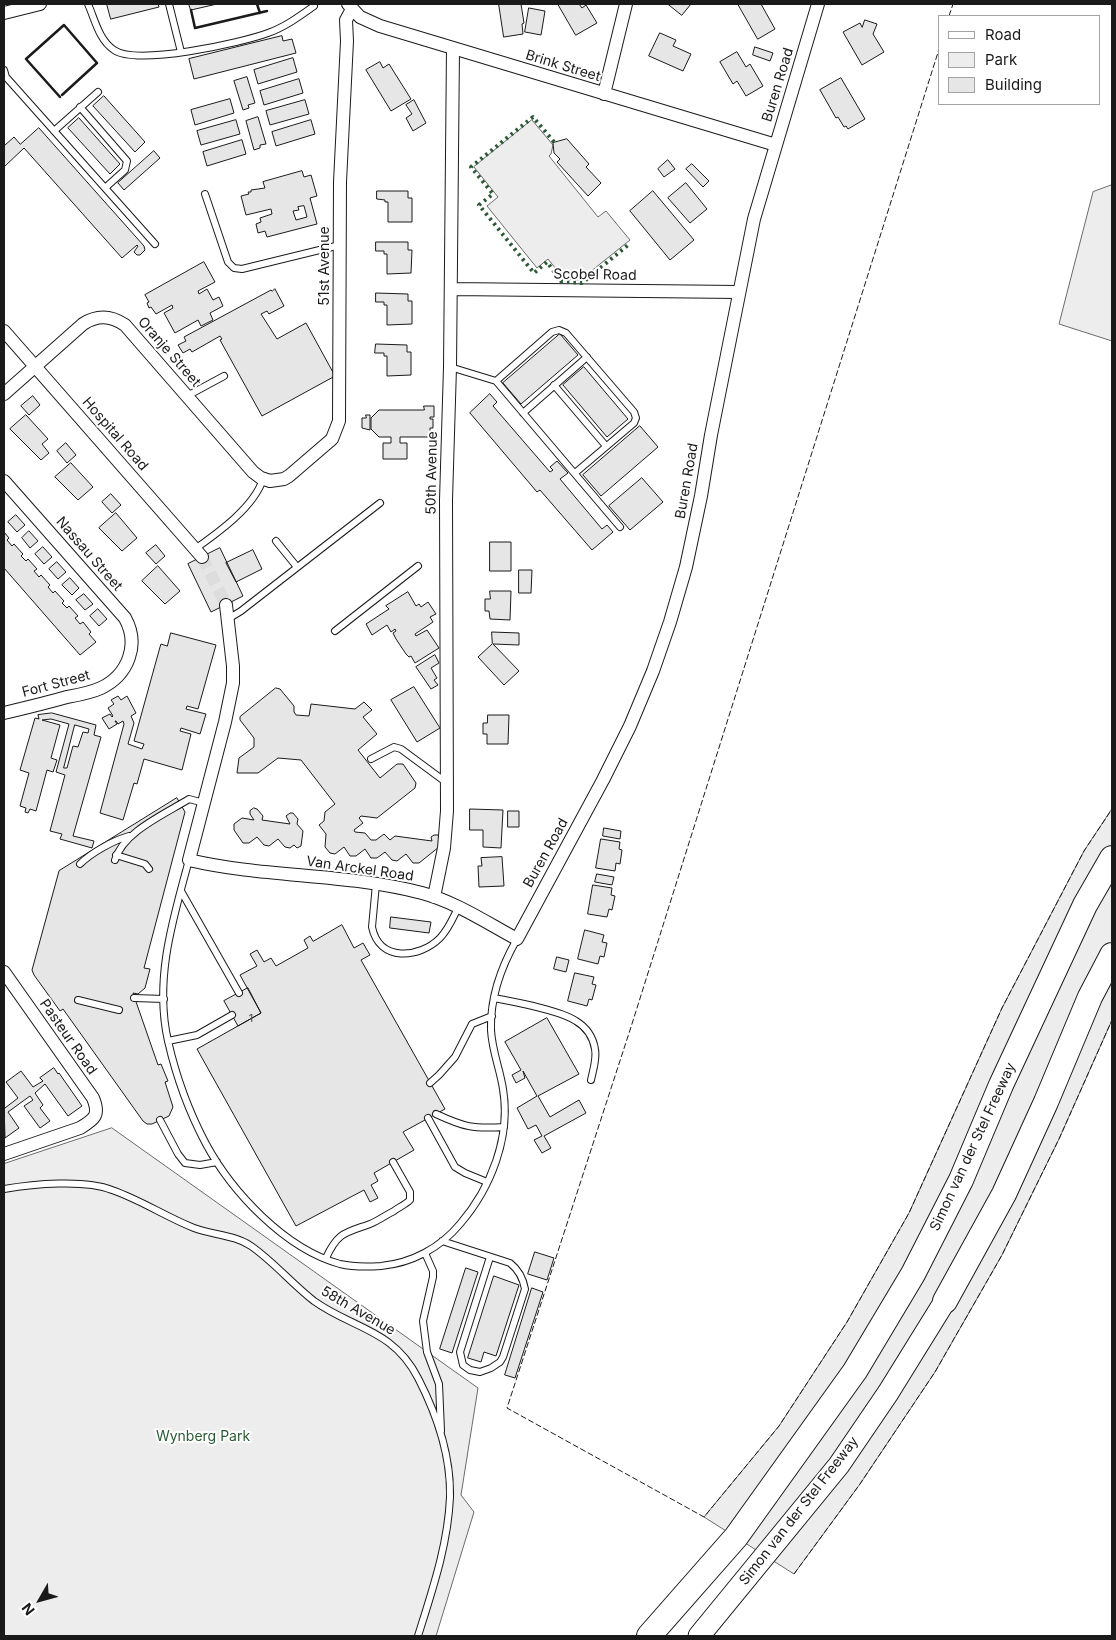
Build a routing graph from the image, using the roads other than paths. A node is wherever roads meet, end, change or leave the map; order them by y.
1 (40, 4) edge
2 (88, 4) edge
3 (169, 4) edge
4 (626, 4) edge
5 (818, 4) edge
6 (314, 6) dead end
7 (350, 6) edge
8 (4, 13) edge
9 (453, 48) junction
10 (181, 52) junction
11 (4, 75) edge
12 (98, 92) dead end
13 (604, 94) junction
14 (80, 107) junction
15 (54, 131) junction
16 (776, 145) junction
17 (105, 188) junction
18 (205, 194) dead end
19 (155, 244) dead end
20 (340, 244) junction
21 (451, 289) junction
22 (738, 292) junction
23 (4, 331) edge
24 (587, 357) junction
25 (36, 367) junction
26 (450, 368) junction
27 (224, 376) dead end
28 (496, 381) junction
29 (554, 385) junction
30 (4, 394) edge
31 (187, 396) junction
32 (523, 413) junction
33 (606, 446) junction
34 (575, 473) junction
35 (263, 479) junction
36 (4, 481) edge
37 (380, 503) dead end
38 (620, 526) dead end
39 (276, 541) dead end
40 (199, 553) joint
41 (418, 566) dead end
42 (297, 567) junction
43 (226, 605) tunnel mouth
44 (228, 619) junction
45 (335, 630) dead end
46 (131, 656) joint
47 (4, 713) edge
48 (371, 759) dead end
49 (448, 784) junction
50 (204, 803) junction
51 (130, 835) junction
52 (1112, 858) edge
53 (189, 860) junction
54 (80, 864) dead end
55 (149, 869) dead end
56 (376, 884) junction
57 (181, 891) junction
58 (434, 897) junction
59 (458, 908) junction
60 (517, 939) junction
61 (1112, 955) edge
62 (4, 972) edge
63 (238, 994) dead end
64 (134, 998) dead end
65 (494, 998) junction
66 (164, 999) junction
67 (78, 1000) dead end
68 (119, 1010) dead end
69 (232, 1015) dead end
70 (492, 1016) junction
71 (168, 1041) junction
72 (591, 1080) dead end
73 (430, 1082) dead end
74 (436, 1114) dead end
75 (428, 1118) dead end
76 (160, 1120) dead end
77 (504, 1127) junction
78 (4, 1154) edge
79 (217, 1162) junction
80 (393, 1162) dead end
81 (487, 1182) junction
82 (4, 1189) edge
83 (442, 1241) junction
84 (425, 1253) junction
85 (490, 1257) junction
86 (326, 1258) junction
87 (945, 1301) joint
88 (441, 1437) junction
89 (418, 1636) edge
90 (649, 1636) edge
91 (699, 1636) edge

1 - 8 street
2 - 10 lane
3 - 10 lane
4 - 13 street
5 - 16 street, Buren Road
6 - 10 lane
7 - 9 street, Brink Street
7 - 20 street, 51st Avenue
9 - 13 street, Brink Street
9 - 21 street, 50th Avenue
11 - 15 lane
12 - 14 lane
13 - 16 street, Brink Street
14 - 15 lane
14 - 17 lane
15 - 17 lane
16 - 22 street, Buren Road
17 - 19 lane
18 - 20 lane
20 - 35 street, 51st Avenue
21 - 22 street, Scobel Road
21 - 26 street, 50th Avenue
22 - 60 street, Buren Road
23 - 25 street, Hospital Road
24 - 28 lane
24 - 29 lane
24 - 33 lane
25 - 30 street
25 - 31 street, Oranje Street
25 - 40 street, Hospital Road
26 - 28 lane
26 - 49 street, 50th Avenue
27 - 31 lane
28 - 32 lane
29 - 32 lane
29 - 33 lane
31 - 35 street, Oranje Street
32 - 34 lane
33 - 34 lane
34 - 38 lane
35 - 40 lane
36 - 46 street, Nassau Street
37 - 42 lane
39 - 42 lane
41 - 45 lane
42 - 44 lane
43 - 44 street
44 - 50 street
46 - 47 street, Fort Street
48 - 49 lane
49 - 58 street, 50th Avenue
50 - 51 lane
50 - 53 street
51 - 54 lane
51 - 55 lane
52 - 90 highway, Simon van der Stel Freeway
53 - 56 street, Van Arckel Road
53 - 57 lane
56 - 58 street, Van Arckel Road
56 - 59 lane
57 - 63 lane
57 - 66 lane
58 - 59 street, Van Arckel Road
59 - 60 street, Van Arckel Road
60 - 65 lane
61 - 87 highway, Simon van der Stel Freeway
62 - 78 street, Pasteur Road
64 - 66 lane
65 - 70 lane
65 - 72 lane
66 - 71 lane
67 - 68 lane
69 - 71 lane
70 - 73 lane
70 - 77 lane
71 - 79 lane
74 - 77 lane
75 - 81 lane
76 - 79 lane
77 - 81 lane
79 - 86 lane
80 - 86 lane
81 - 83 lane
82 - 88 lane, 58th Avenue
83 - 84 lane
83 - 85 lane
84 - 86 lane
84 - 88 lane
85 - 85 lane
87 - 91 highway, Simon van der Stel Freeway
88 - 89 lane, 58th Avenue

